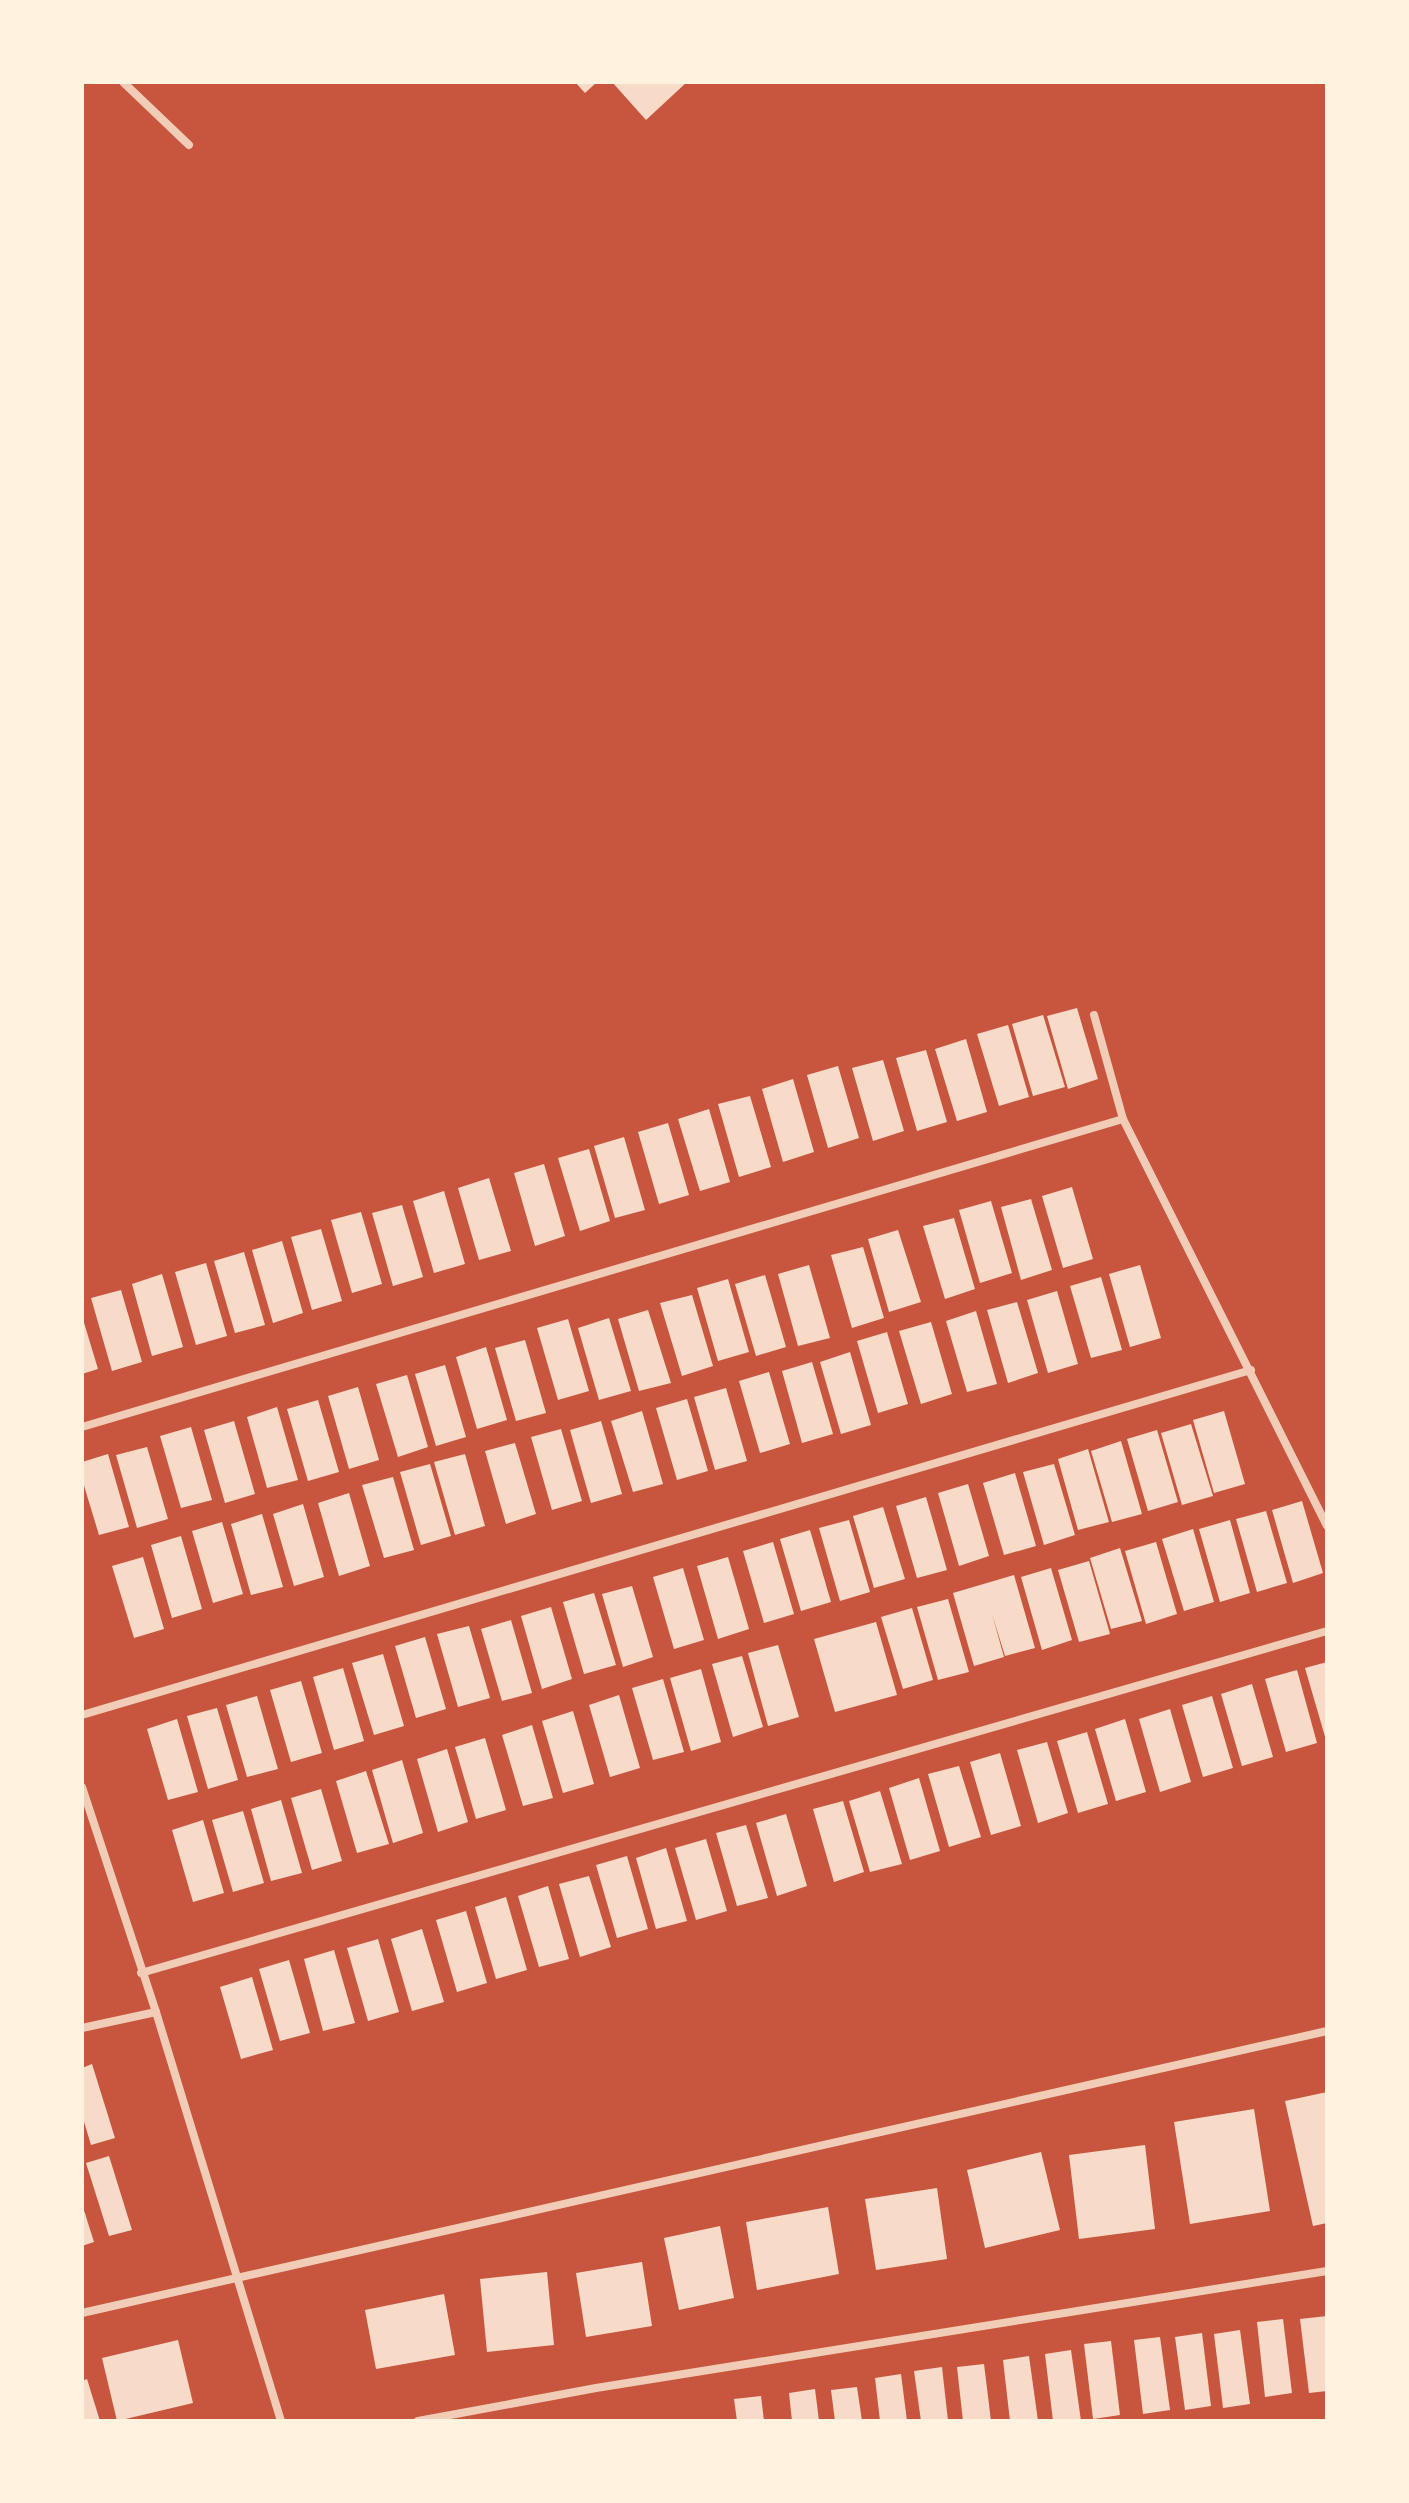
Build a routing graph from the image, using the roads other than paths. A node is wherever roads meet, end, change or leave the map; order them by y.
1 (123, 82) edge
2 (189, 145) dead end
3 (1094, 1015) dead end
4 (1123, 1119) junction
5 (1251, 1370) junction
6 (82, 1427) edge
7 (1327, 1526) edge
8 (1327, 1631) edge
9 (82, 1715) edge
10 (82, 1787) edge
11 (141, 1973) junction
12 (156, 2012) junction
13 (82, 2028) edge
14 (1327, 2031) edge
15 (1327, 2271) edge
16 (237, 2277) junction
17 (82, 2313) edge
18 (281, 2421) edge
19 (418, 2421) edge

1 - 2 street
3 - 4 street
4 - 5 street
4 - 6 street
5 - 7 street
5 - 9 street
8 - 11 street
10 - 11 street
11 - 12 street
12 - 13 street
12 - 16 street
14 - 16 street
15 - 19 street
16 - 17 street
16 - 18 street

